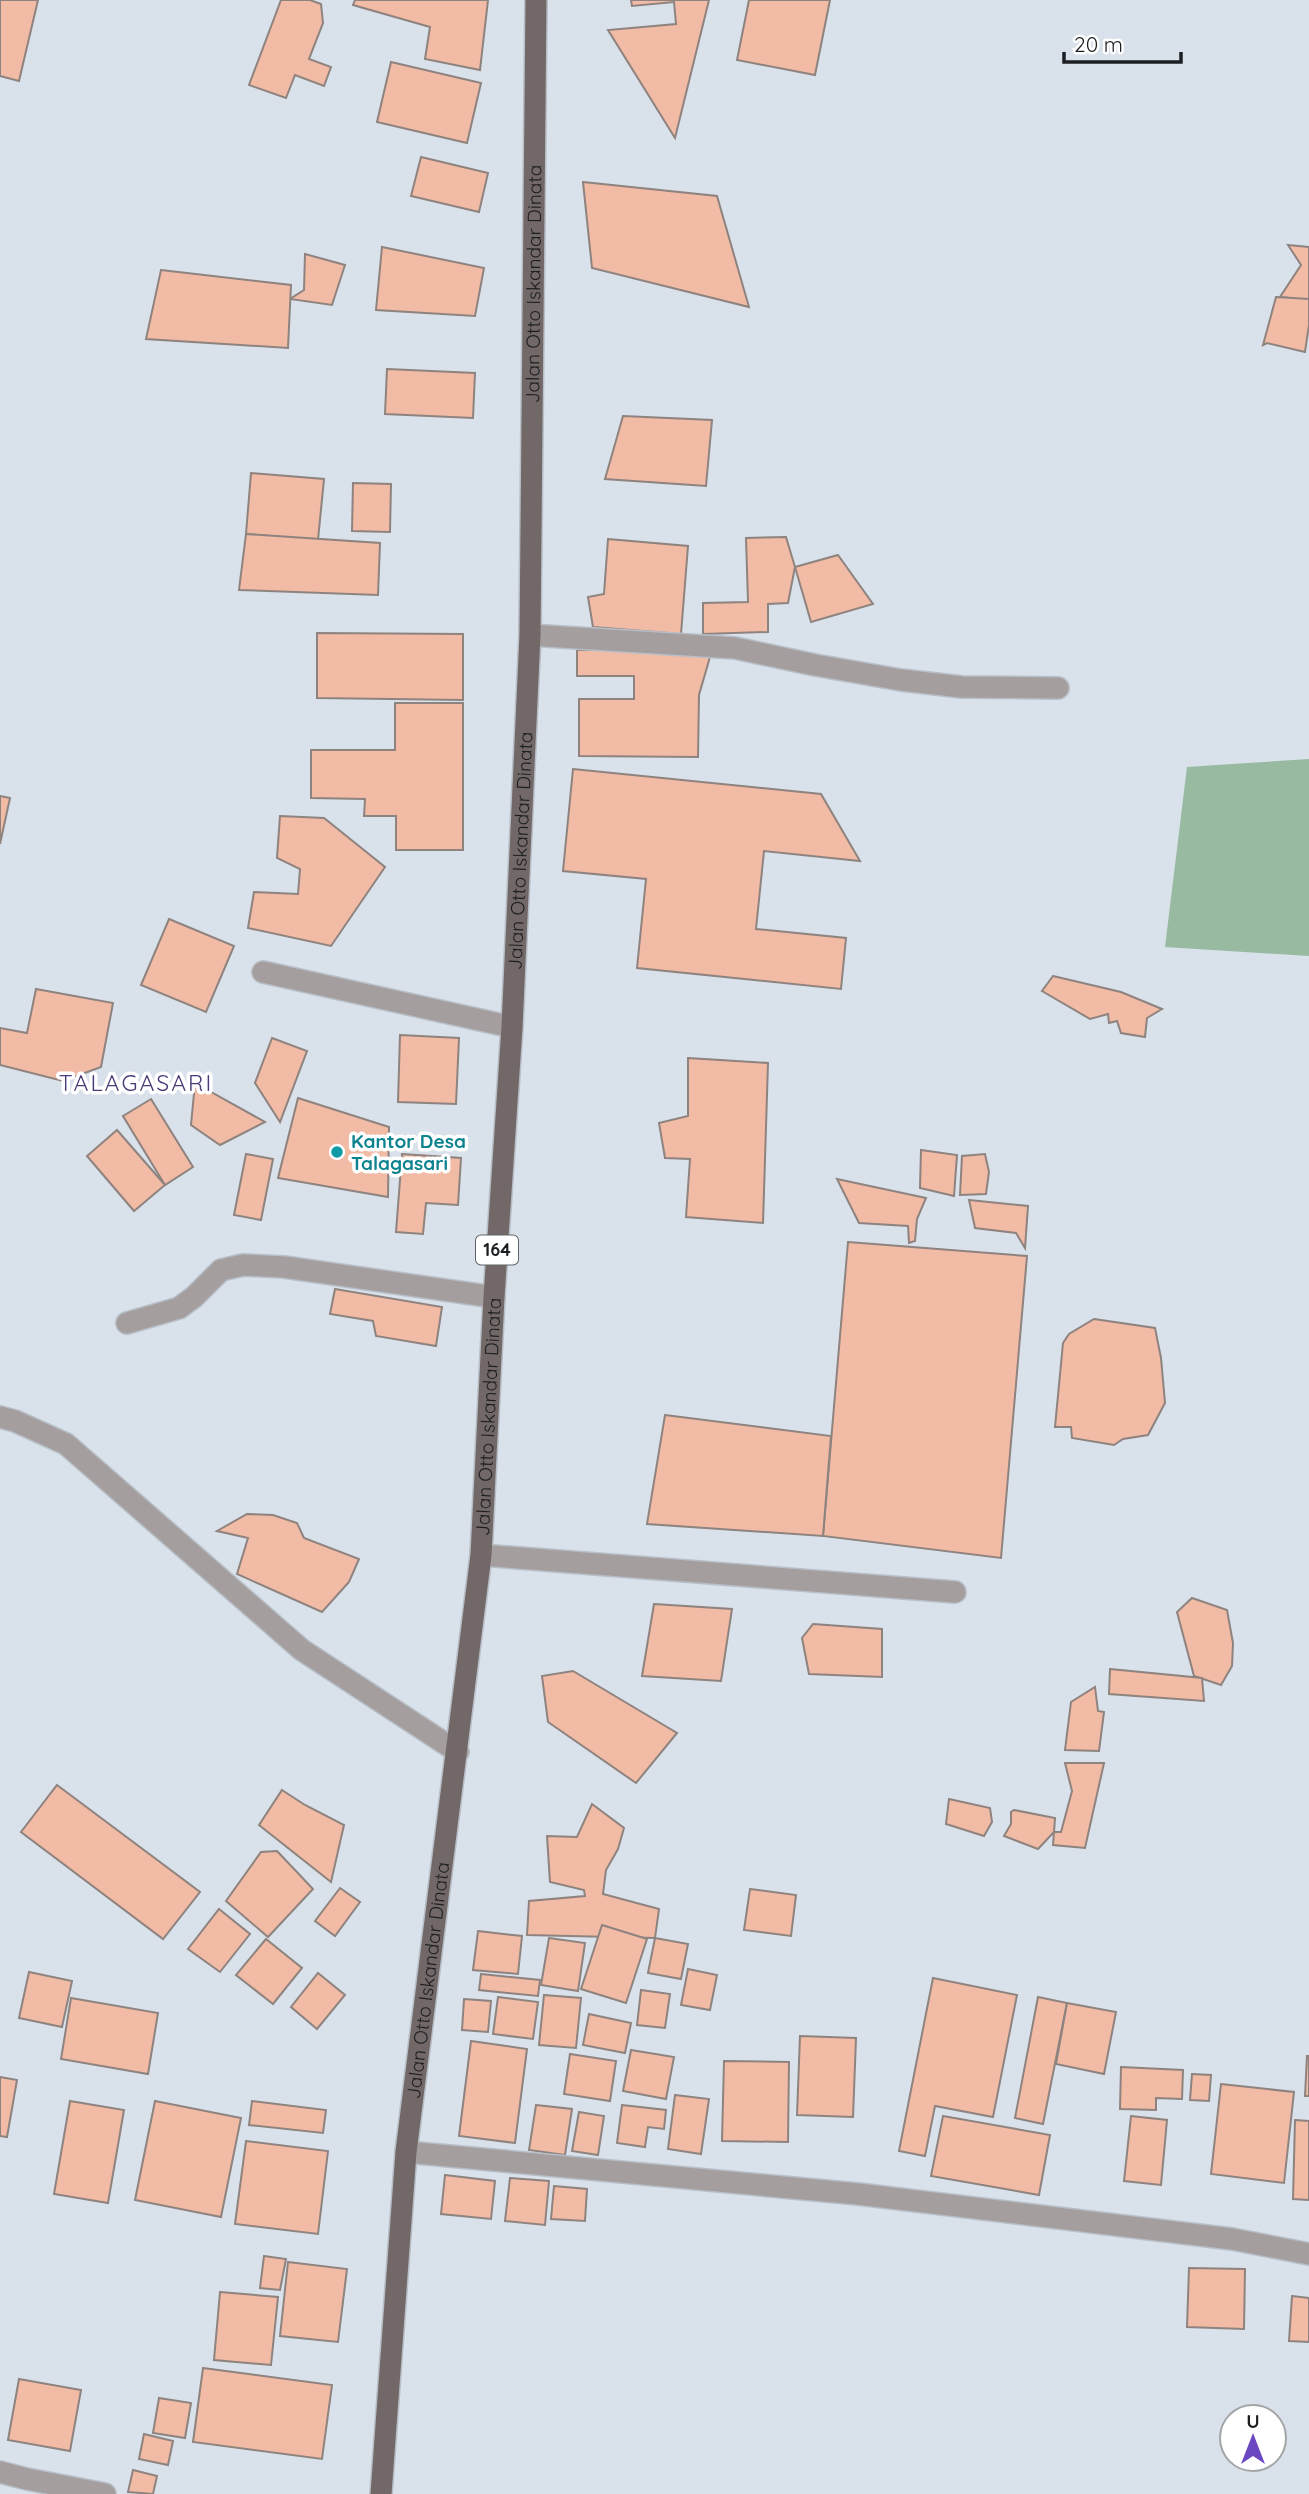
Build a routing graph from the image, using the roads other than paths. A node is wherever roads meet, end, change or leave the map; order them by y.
1 (536, 0) edge
2 (530, 635) junction
3 (1058, 688) dead end
4 (263, 972) dead end
5 (512, 1027) junction
6 (494, 1297) junction
7 (127, 1323) dead end
8 (0, 1417) edge
9 (481, 1555) junction
10 (955, 1592) dead end
11 (458, 1752) junction
12 (406, 2152) junction
13 (1309, 2254) edge
14 (0, 2472) edge
15 (105, 2494) edge
16 (381, 2494) edge

1 - 2 main road, Jalan Otto Iskandar Dinata / 164
2 - 3 street
2 - 5 main road, Jalan Otto Iskandar Dinata / 164
4 - 5 street
5 - 6 main road, Jalan Otto Iskandar Dinata / 164
6 - 7 street
6 - 9 main road, Jalan Otto Iskandar Dinata / 164
8 - 11 street
9 - 10 street
9 - 11 main road, Jalan Otto Iskandar Dinata / 164
11 - 12 main road, Jalan Otto Iskandar Dinata / 164
12 - 13 street
12 - 16 main road, Jalan Otto Iskandar Dinata / 164
14 - 15 street

